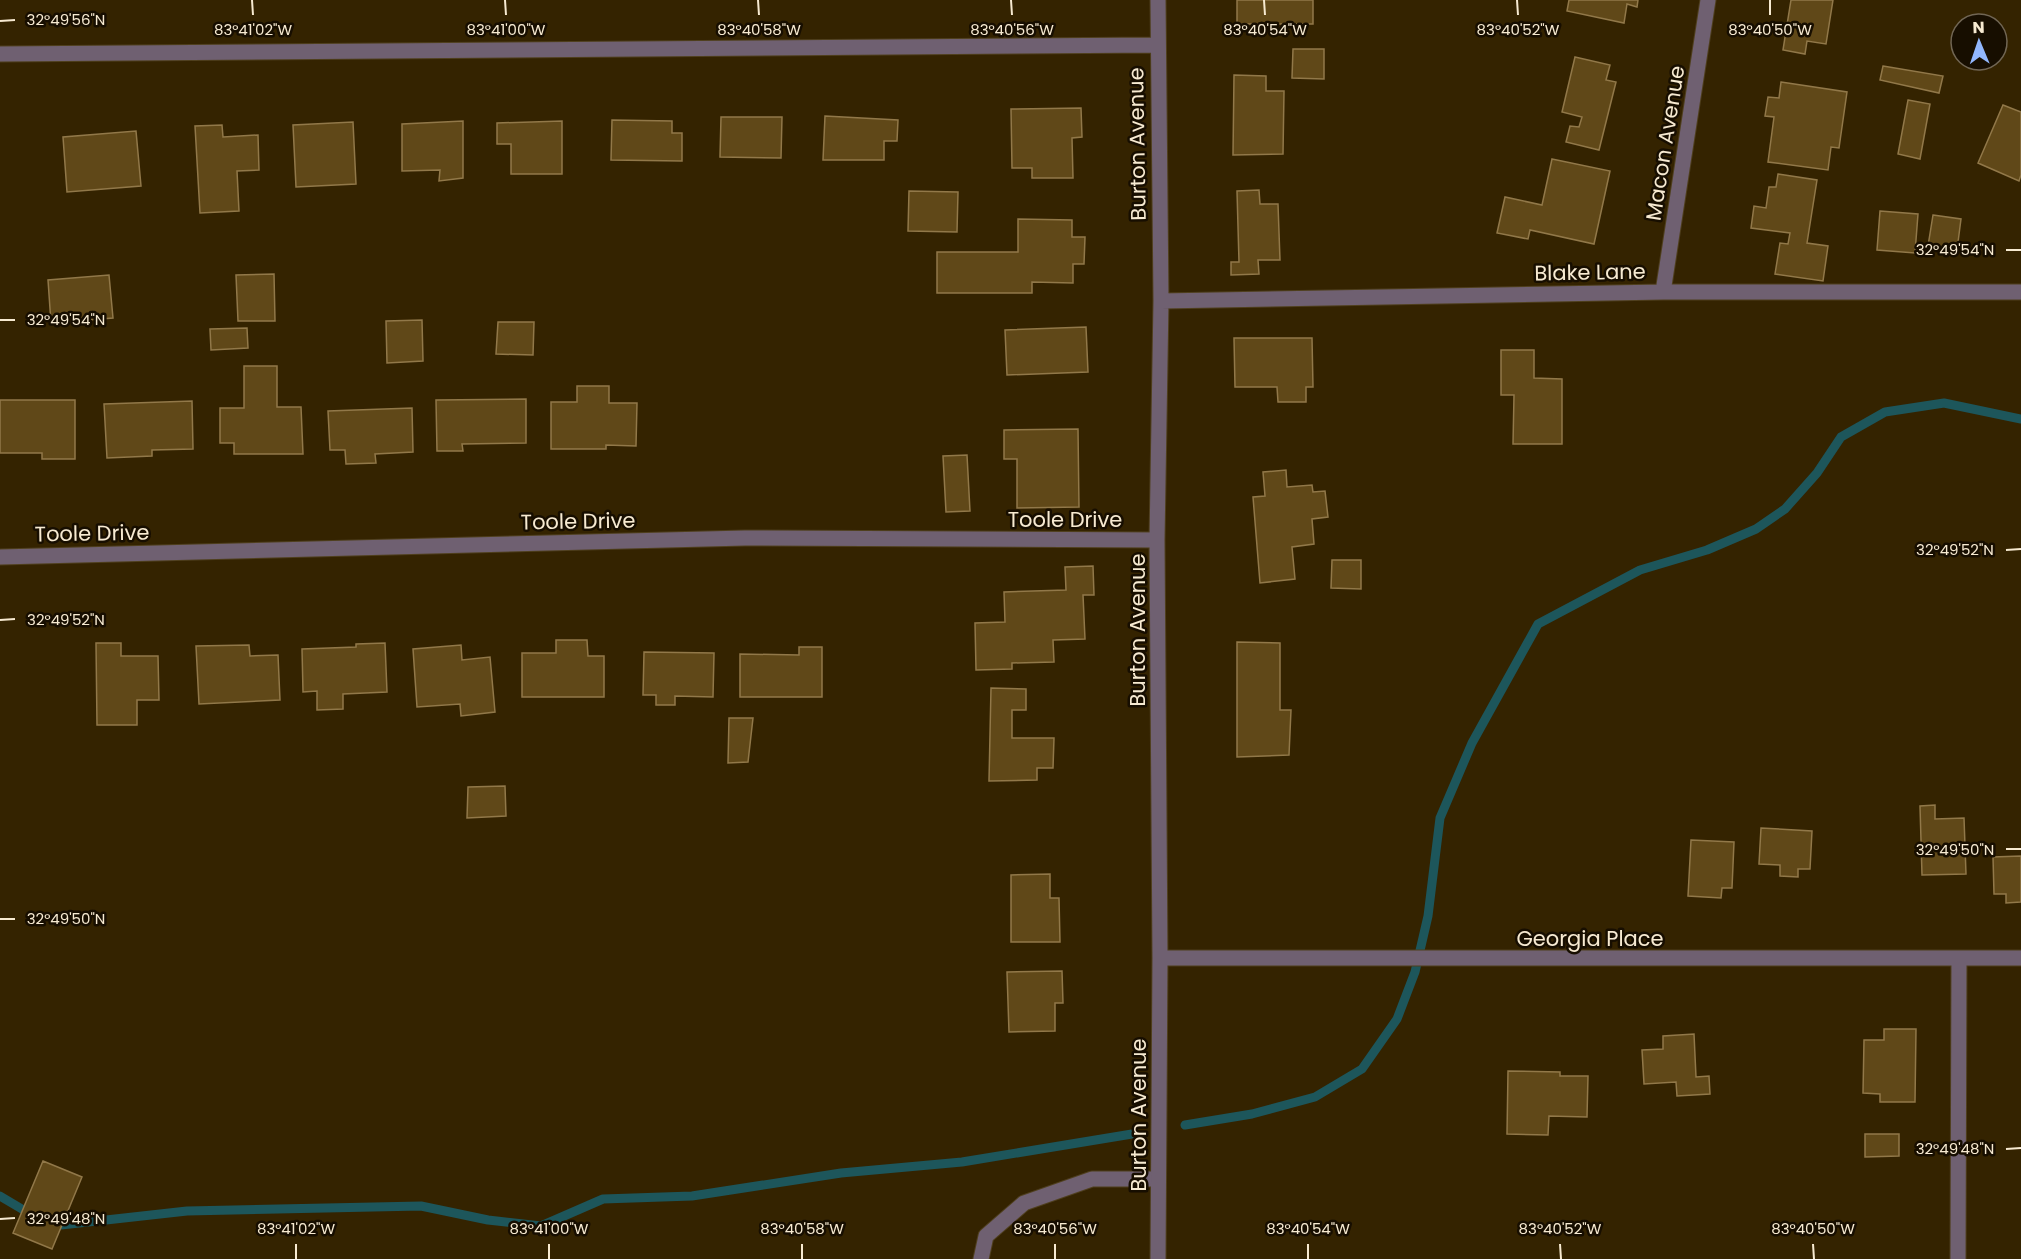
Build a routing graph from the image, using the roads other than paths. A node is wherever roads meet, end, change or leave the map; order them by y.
1 (1158, 0) edge
2 (1708, 0) edge
3 (1157, 45) junction
4 (0, 54) edge
5 (1663, 292) junction
6 (2021, 292) edge
7 (1161, 301) junction
8 (1157, 540) junction
9 (0, 557) edge
10 (1160, 958) junction
11 (1959, 958) junction
12 (2021, 958) edge
13 (1158, 1179) junction
14 (981, 1259) edge
15 (1158, 1259) edge
16 (1958, 1259) edge

1 - 3 street, Burton Avenue
2 - 5 street, Macon Avenue
3 - 4 street
3 - 7 street, Burton Avenue
5 - 6 street, Blake Lane
5 - 7 street, Blake Lane
7 - 8 street, Burton Avenue
8 - 9 street, Toole Drive
8 - 10 street, Burton Avenue
10 - 11 street, Georgia Place
10 - 13 street, Burton Avenue
11 - 12 street, Georgia Place
11 - 16 street
13 - 14 street
13 - 15 street, Burton Avenue

